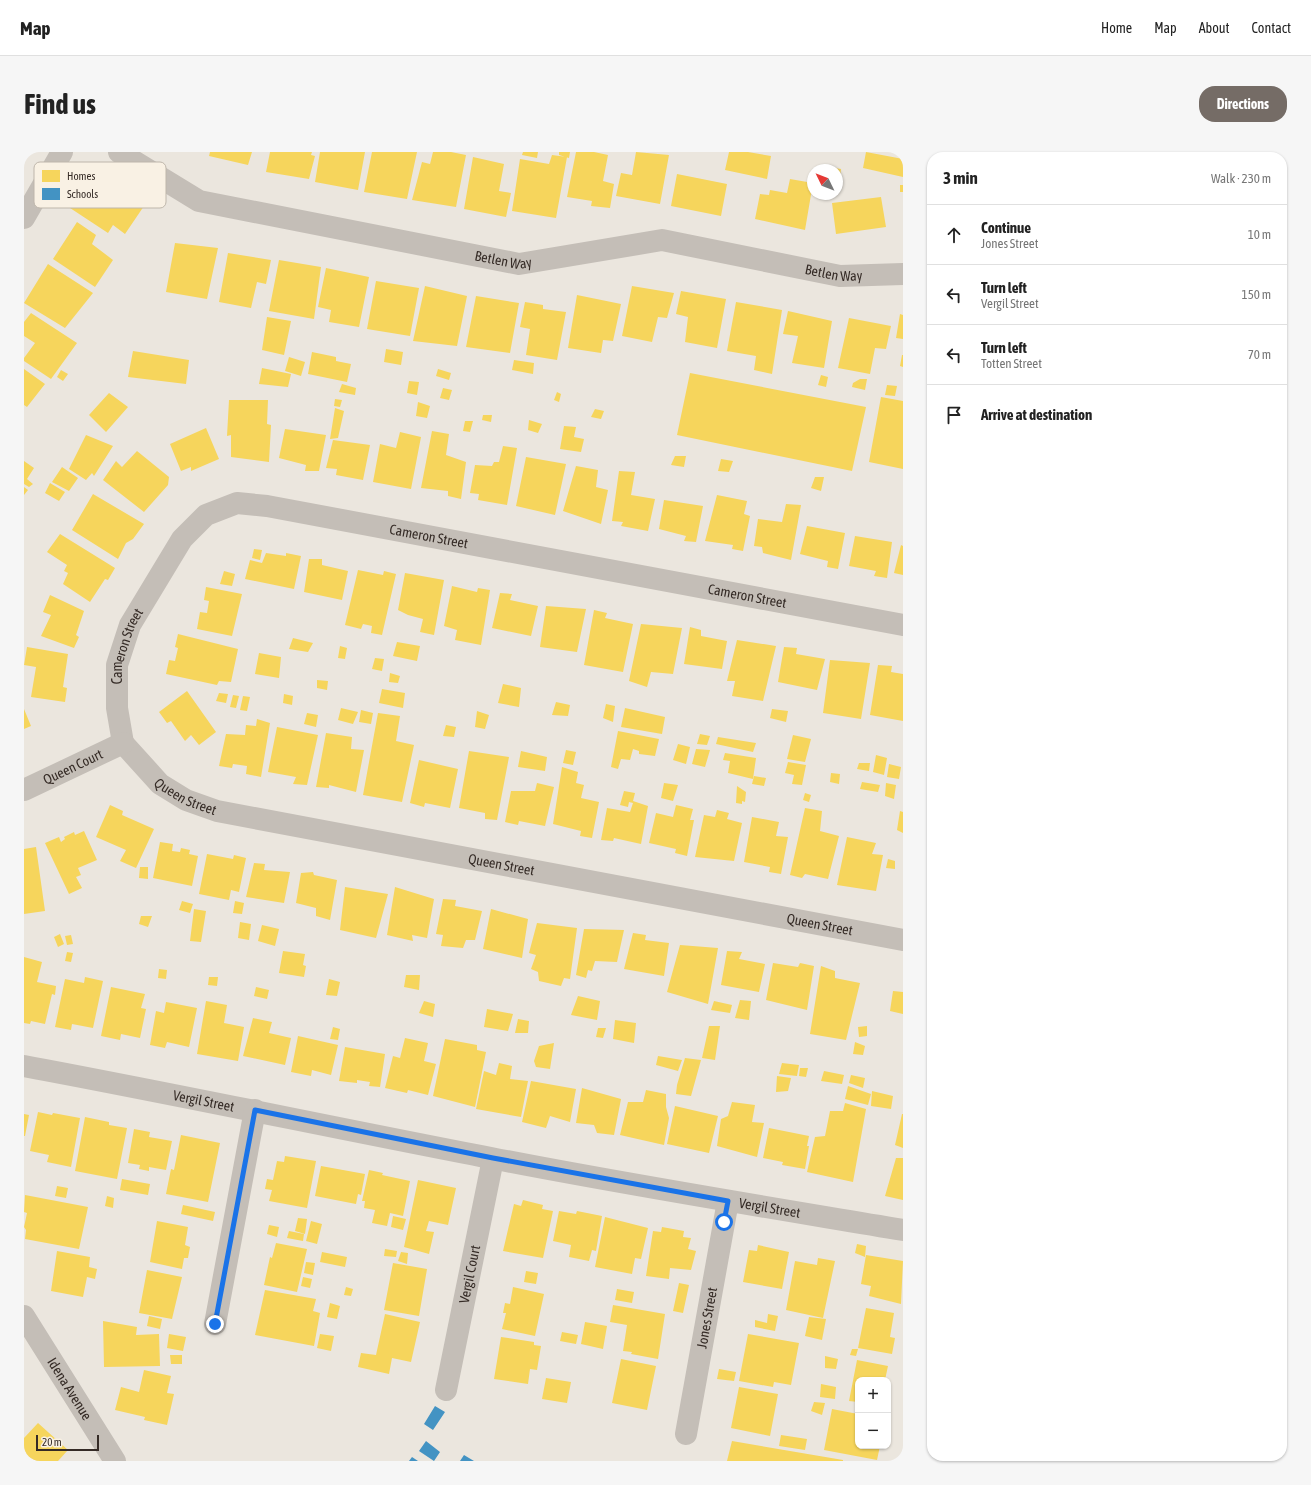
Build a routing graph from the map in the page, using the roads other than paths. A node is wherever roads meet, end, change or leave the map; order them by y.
1 (62, 152) edge
2 (118, 152) edge
3 (56, 162) edge
4 (135, 162) edge
5 (166, 181) edge
6 (34, 201) edge
7 (24, 218) edge
8 (903, 274) edge
9 (903, 625) edge
10 (122, 744) junction
11 (24, 790) edge
12 (903, 940) edge
13 (24, 1066) edge
14 (255, 1110) junction
15 (493, 1158) junction
16 (728, 1201) junction
17 (903, 1230) edge
18 (24, 1316) edge
19 (215, 1324) dead end
20 (446, 1390) dead end
21 (686, 1434) dead end
22 (116, 1461) edge

1 - 3 street
2 - 4 street, Betlen Way
5 - 8 street, Betlen Way
6 - 7 street
9 - 10 street, Cameron Street
10 - 11 street, Queen Court
10 - 12 street, Queen Street
13 - 14 street, Vergil Street
14 - 15 street, Vergil Street
14 - 19 street
15 - 16 street, Vergil Street
15 - 20 street, Vergil Court
16 - 17 street, Vergil Street
16 - 21 street, Jones Street
18 - 22 street, Idena Avenue

